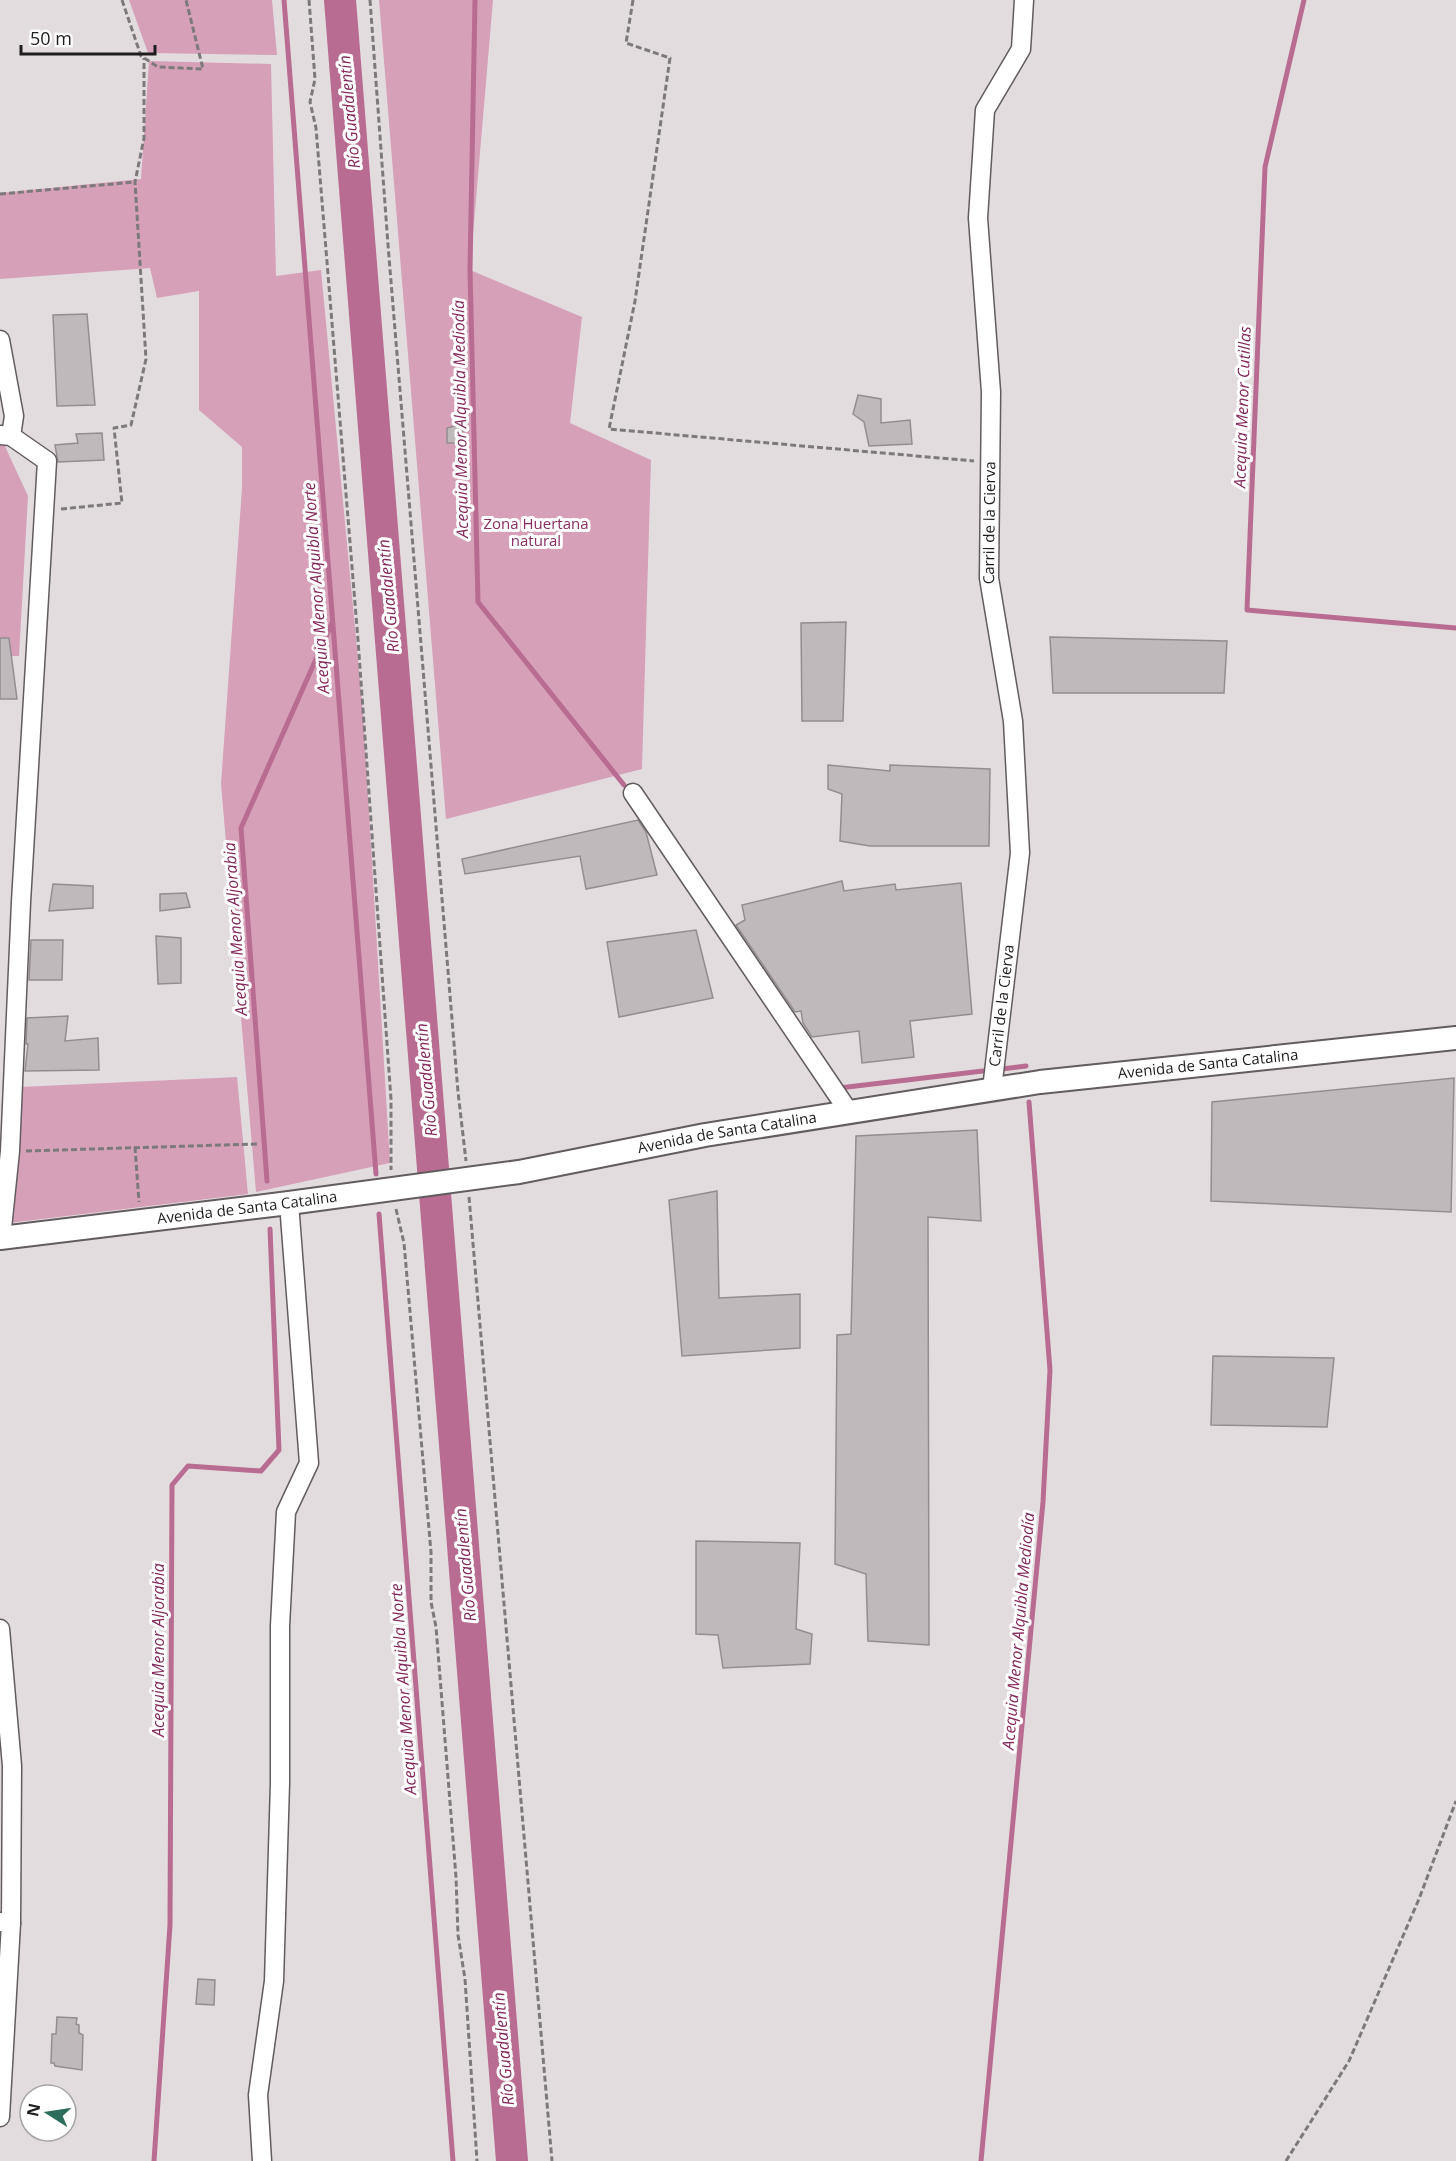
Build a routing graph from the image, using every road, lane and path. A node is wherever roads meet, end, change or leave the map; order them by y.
1 (122, 0) edge
2 (186, 0) edge
3 (309, 0) edge
4 (370, 0) edge
5 (633, 0) edge
6 (1024, 0) edge
7 (144, 58) junction
8 (135, 182) junction
9 (0, 194) edge
10 (0, 340) edge
11 (6, 435) edge
12 (990, 463) junction
13 (44, 511) junction
14 (633, 793) dead end
15 (1456, 1038) edge
16 (992, 1089) junction
17 (849, 1112) junction
18 (257, 1144) dead end
19 (135, 1148) junction
20 (10, 1151) junction
21 (465, 1179) junction
22 (397, 1188) junction
23 (289, 1203) junction
24 (141, 1222) junction
25 (0, 1238) edge
26 (0, 1629) edge
27 (1456, 1801) edge
28 (5, 1922) edge
29 (0, 2118) edge
30 (262, 2161) edge
31 (477, 2161) edge
32 (552, 2161) edge
33 (1286, 2161) edge

1 - 7 path
2 - 7 path
3 - 22 path
4 - 21 path
5 - 12 path
6 - 12 street, Carril de la Cierva
7 - 8 path
8 - 9 path
8 - 13 path
10 - 11 street
11 - 13 street
12 - 16 street, Carril de la Cierva
13 - 20 street
14 - 17 street
15 - 16 main road, Avenida de Santa Catalina
16 - 17 main road, Avenida de Santa Catalina
17 - 21 main road, Avenida de Santa Catalina
18 - 19 path
19 - 20 path
19 - 24 path
20 - 25 street
21 - 22 main road, Avenida de Santa Catalina
21 - 32 path
22 - 23 main road, Avenida de Santa Catalina
22 - 31 path
23 - 24 main road, Avenida de Santa Catalina
23 - 30 street
24 - 25 main road, Avenida de Santa Catalina
26 - 28 street
27 - 33 path
28 - 29 street

